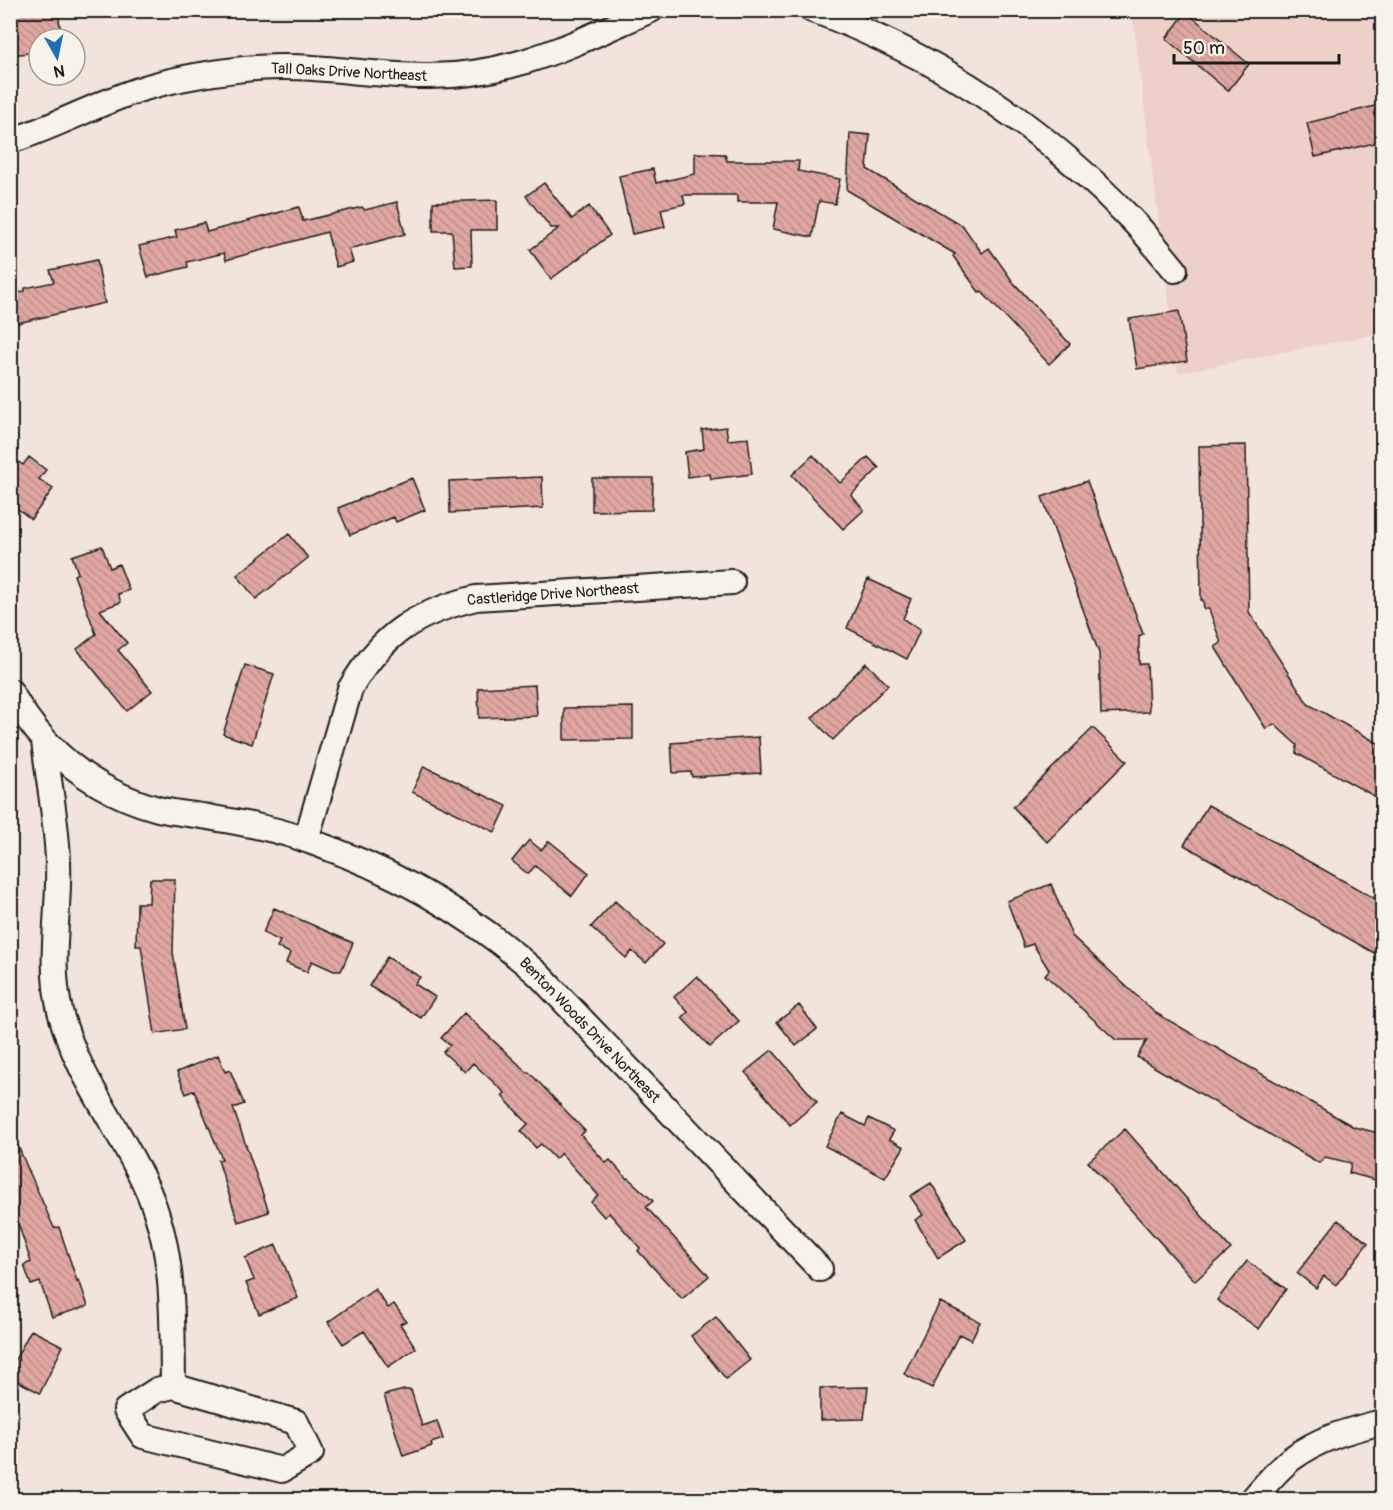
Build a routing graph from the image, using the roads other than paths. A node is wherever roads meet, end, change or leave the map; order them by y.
1 (651, 10) edge
2 (812, 10) edge
3 (10, 141) edge
4 (1174, 270) dead end
5 (732, 582) dead end
6 (10, 691) edge
7 (44, 740) junction
8 (306, 840) junction
9 (820, 1269) dead end
10 (173, 1386) junction
11 (1383, 1422) edge
12 (1252, 1500) edge

1 - 3 street, Tall Oaks Drive Northeast
2 - 4 street
5 - 8 street, Castleridge Drive Northeast
6 - 7 street, Benton Woods Drive Northeast
7 - 8 street, Benton Woods Drive Northeast
7 - 10 street
8 - 9 street, Benton Woods Drive Northeast
10 - 10 street
11 - 12 street

